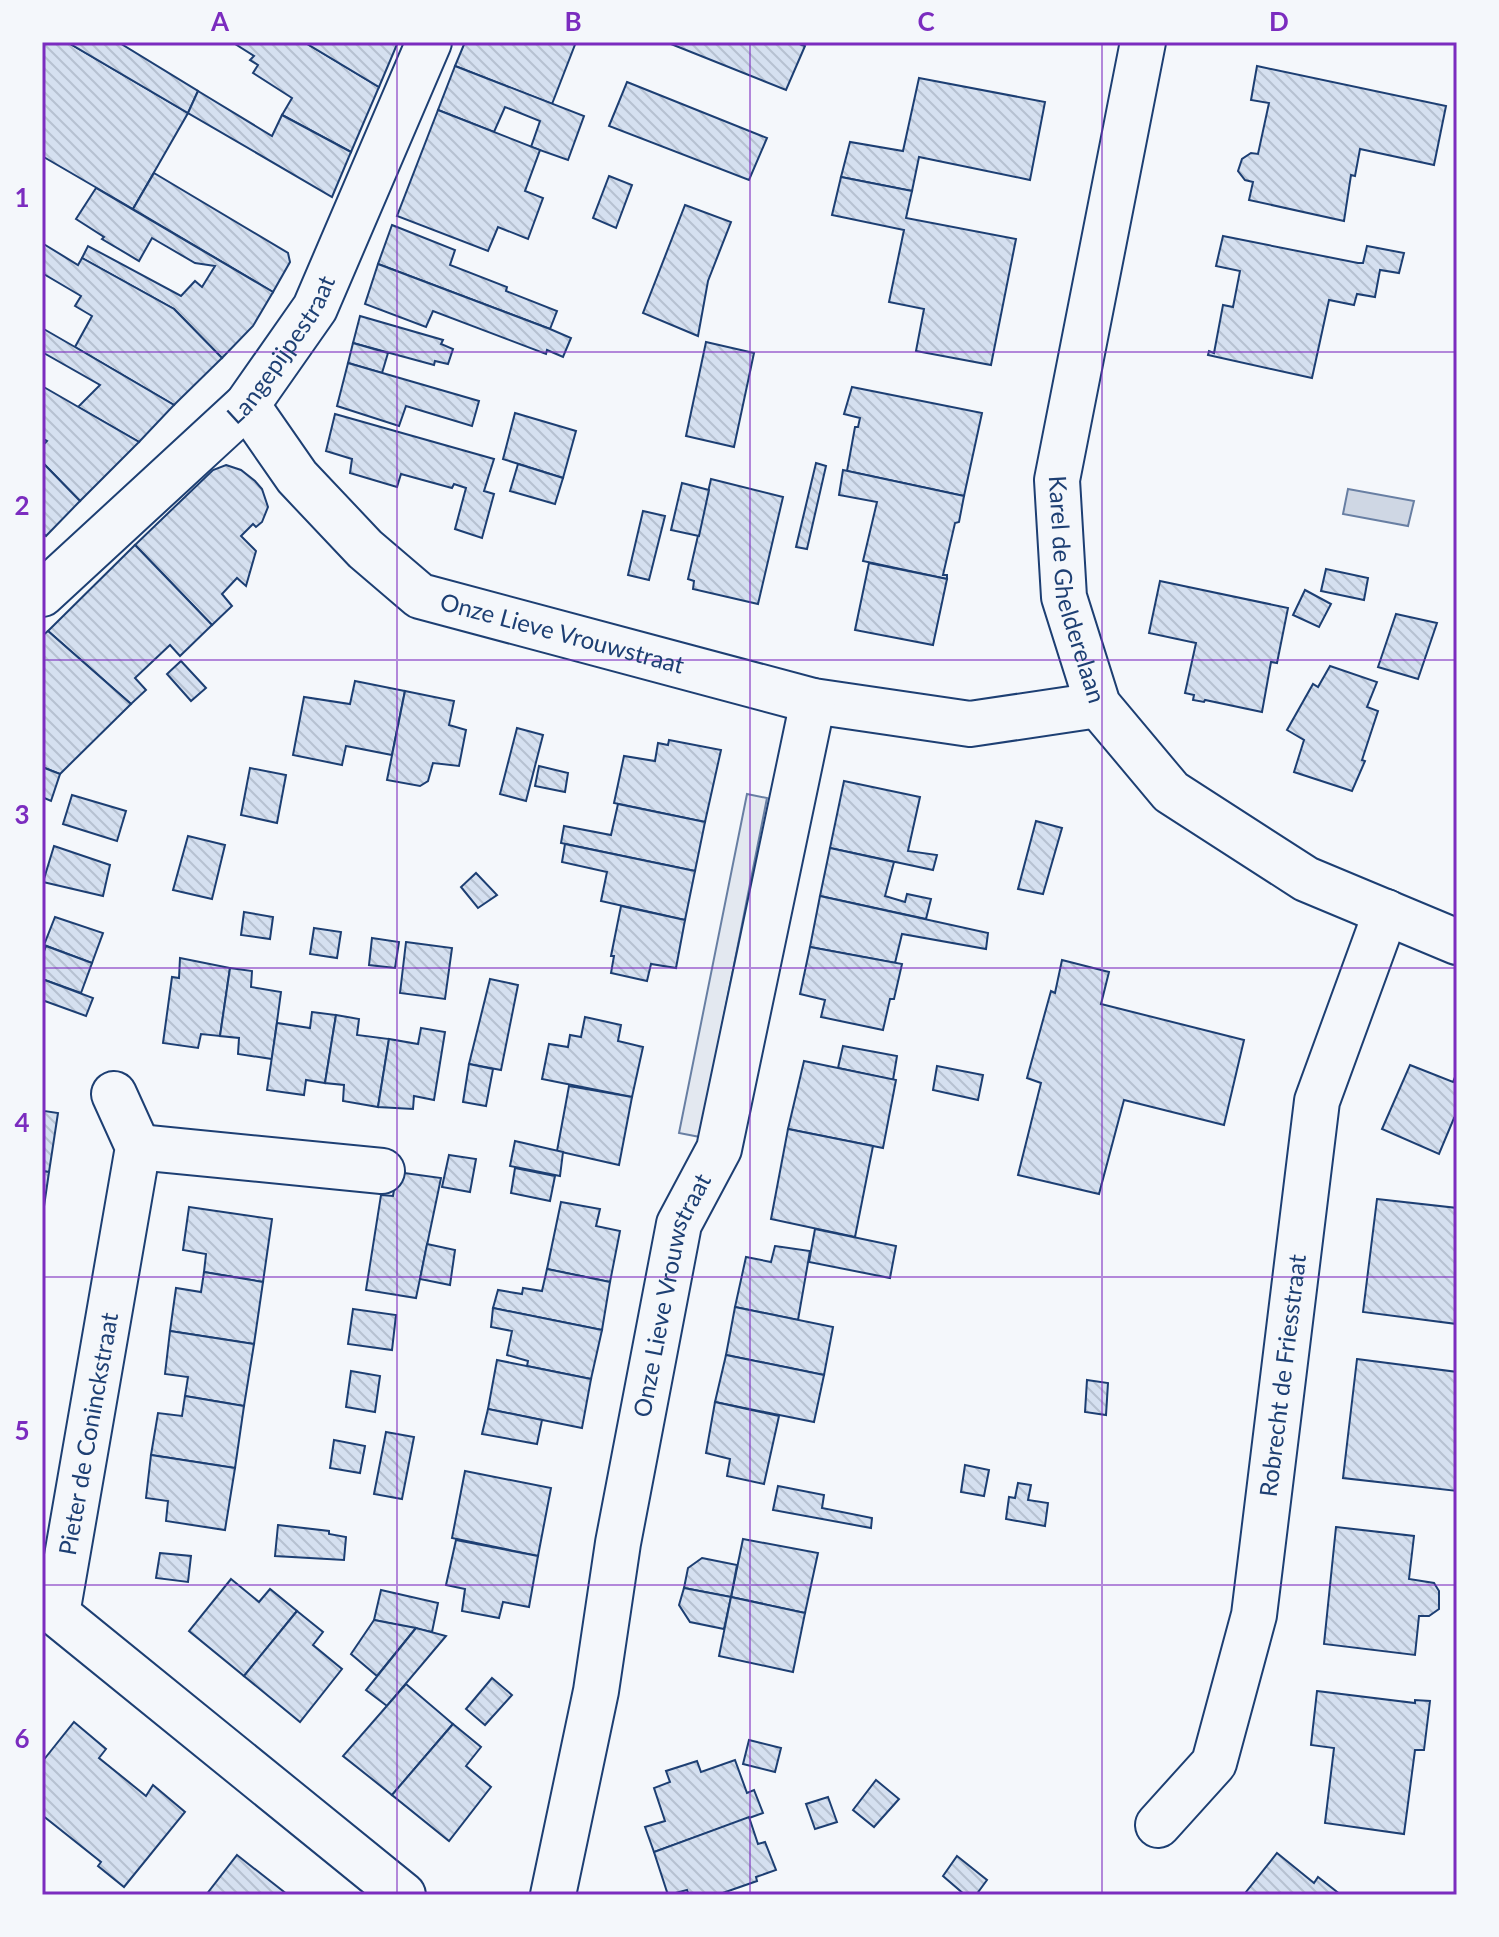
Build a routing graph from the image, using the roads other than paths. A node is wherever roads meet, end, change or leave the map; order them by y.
1 (429, 42) edge
2 (1143, 42) edge
3 (247, 405) junction
4 (42, 594) edge
5 (813, 701) junction
6 (1098, 705) junction
7 (1386, 912) junction
8 (1457, 942) edge
9 (114, 1094) dead end
10 (138, 1147) junction
11 (382, 1171) dead end
12 (1158, 1825) dead end
13 (403, 1895) edge
14 (553, 1895) edge

1 - 3 street, Langepijpestraat
2 - 6 street, Karel de Ghelderelaan
3 - 4 street, Langepijpestraat
3 - 5 street, Onze Lieve Vrouwstraat
5 - 6 street, Onze Lieve Vrouwstraat
5 - 14 street, Onze Lieve Vrouwstraat
6 - 7 street, Karel de Ghelderelaan
7 - 8 street, Karel de Ghelderelaan
7 - 12 street, Robrecht de Friesstraat
9 - 10 street
10 - 11 street
10 - 13 street, Pieter de Coninckstraat

